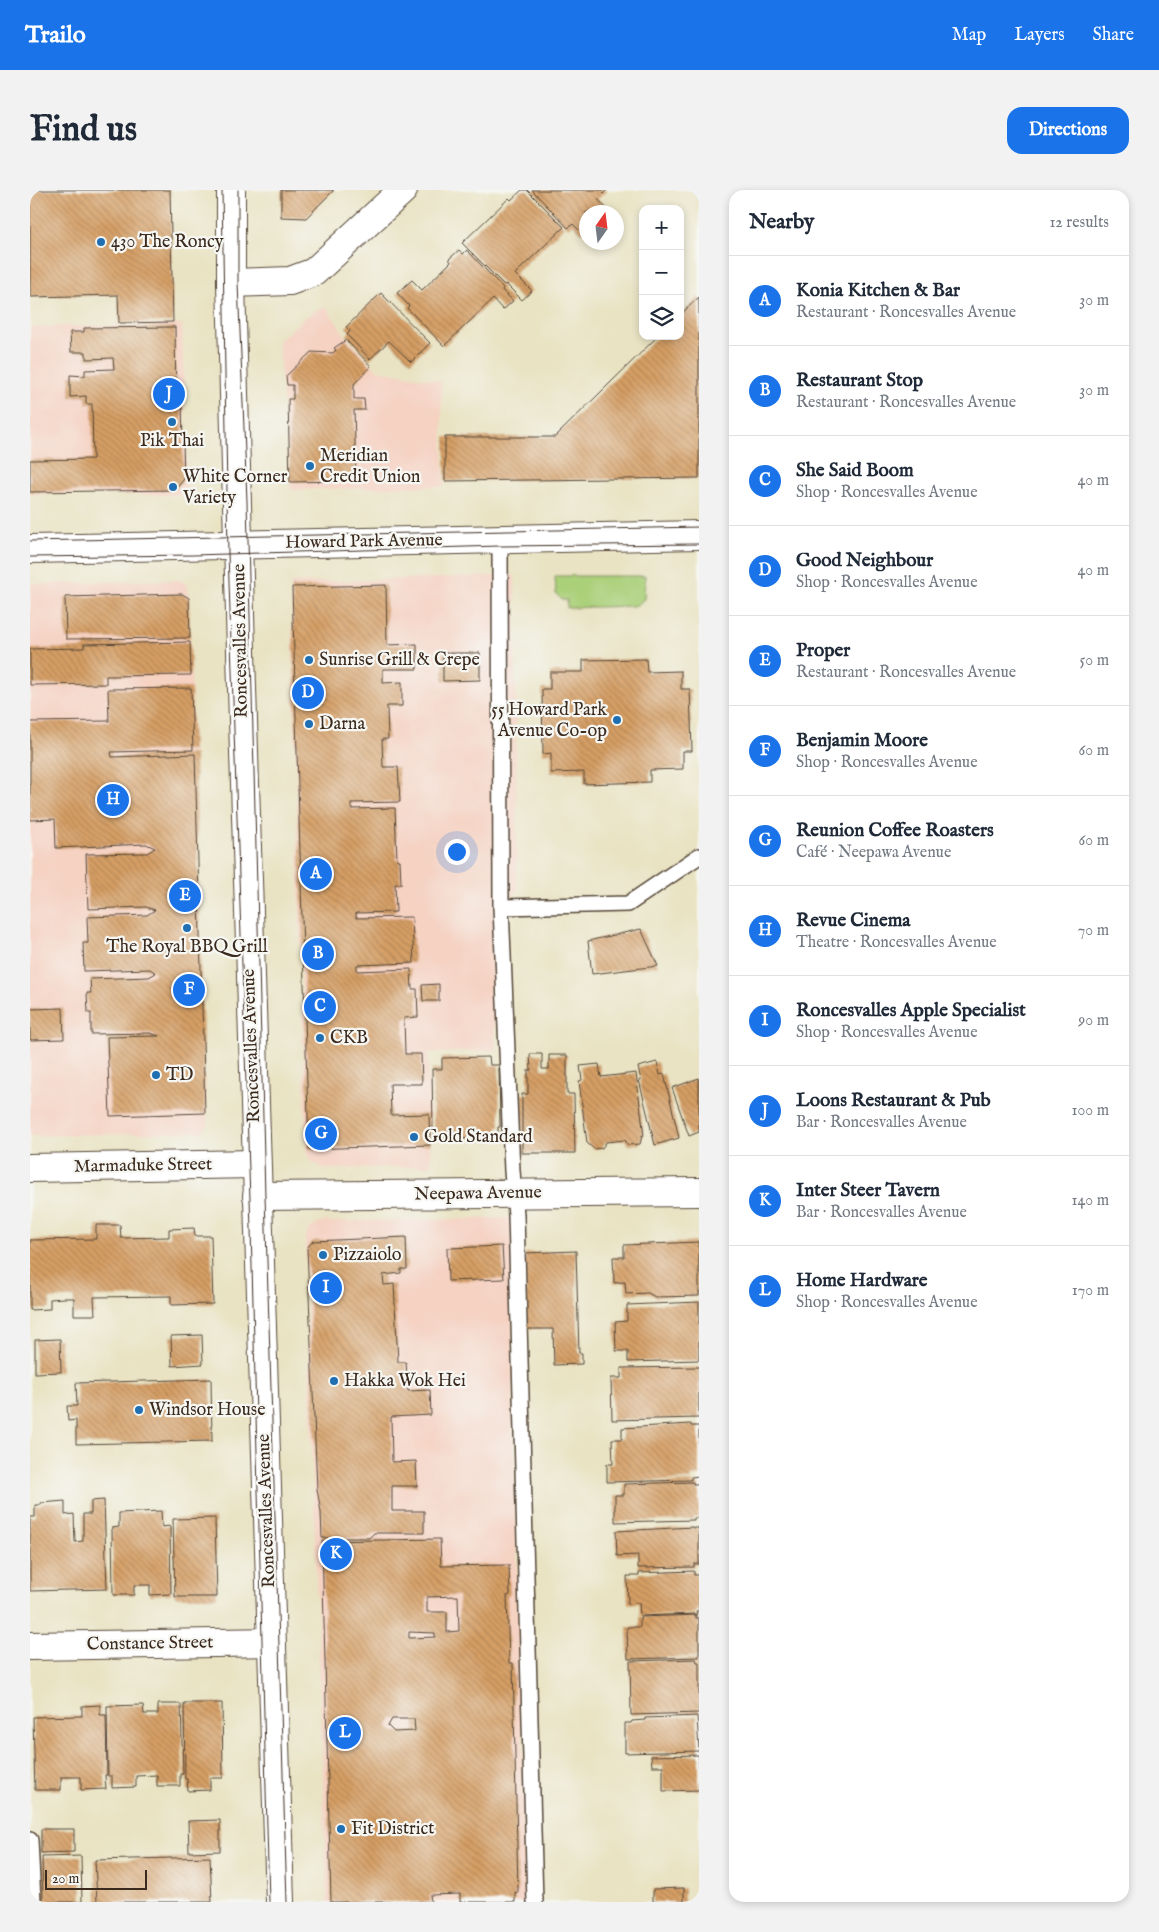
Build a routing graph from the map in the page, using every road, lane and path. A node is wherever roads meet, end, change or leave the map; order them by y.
1 (231, 190) edge
2 (403, 190) edge
3 (231, 283) junction
4 (699, 535) edge
5 (500, 539) junction
6 (239, 544) junction
7 (30, 549) edge
8 (699, 856) edge
9 (501, 907) junction
10 (256, 1164) junction
11 (30, 1168) edge
12 (699, 1192) edge
13 (514, 1194) junction
14 (257, 1196) junction
15 (271, 1642) junction
16 (30, 1646) edge
17 (30, 1840) edge
18 (32, 1897) edge
19 (280, 1902) edge
20 (535, 1902) edge

1 - 3 street, Roncesvalles Avenue
2 - 3 street
3 - 6 street, Roncesvalles Avenue
4 - 5 street, Howard Park Avenue
5 - 6 street, Howard Park Avenue
5 - 9 lane
6 - 7 street, Howard Park Avenue
6 - 10 street, Roncesvalles Avenue
8 - 9 lane
9 - 13 lane
10 - 11 street, Marmaduke Street
10 - 14 street, Roncesvalles Avenue
12 - 13 street, Neepawa Avenue
13 - 14 street, Neepawa Avenue
13 - 20 lane
14 - 15 street, Roncesvalles Avenue
15 - 16 street, Constance Street
15 - 19 street, Roncesvalles Avenue
17 - 18 lane

